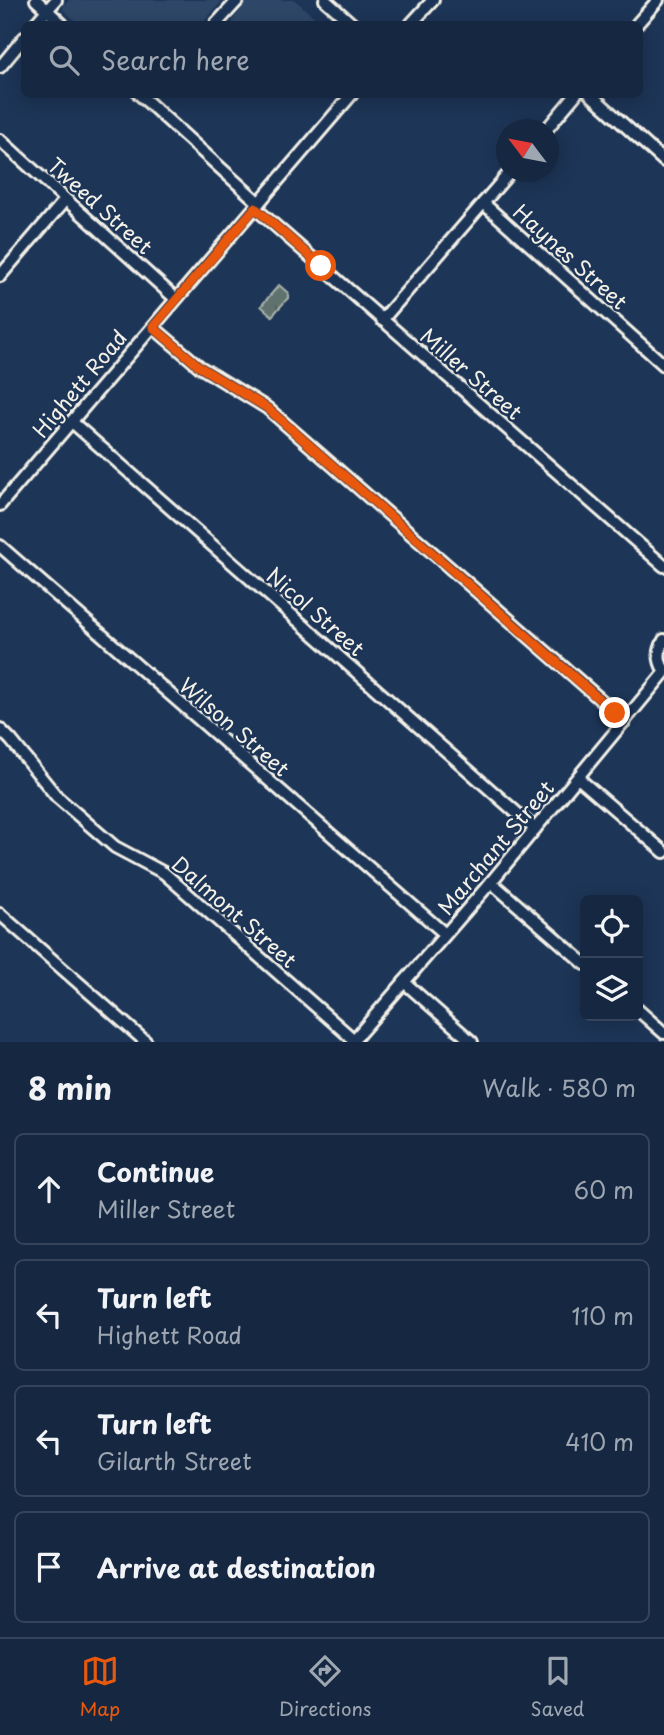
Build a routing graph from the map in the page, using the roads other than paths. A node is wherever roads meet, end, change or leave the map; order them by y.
1 (36, 0) edge
2 (56, 0) edge
3 (238, 0) edge
4 (325, 0) edge
5 (433, 0) edge
6 (658, 0) edge
7 (47, 10) junction
8 (38, 21) edge
9 (59, 21) edge
10 (219, 21) edge
11 (349, 21) edge
12 (414, 21) edge
13 (640, 21) edge
14 (21, 41) edge
15 (0, 67) edge
16 (349, 98) edge
17 (573, 98) edge
18 (594, 98) edge
19 (153, 99) edge
20 (555, 119) edge
21 (0, 140) edge
22 (664, 161) edge
23 (501, 182) edge
24 (65, 200) junction
25 (483, 203) junction
26 (257, 205) junction
27 (0, 276) edge
28 (176, 299) junction
29 (382, 320) junction
30 (153, 327) junction
31 (664, 365) edge
32 (72, 422) junction
33 (0, 505) edge
34 (0, 546) edge
35 (664, 566) edge
36 (664, 639) edge
37 (664, 672) edge
38 (625, 721) junction
39 (0, 729) edge
40 (578, 778) junction
41 (535, 830) junction
42 (664, 852) edge
43 (491, 882) junction
44 (0, 914) edge
45 (445, 934) junction
46 (580, 960) edge
47 (404, 982) junction
48 (643, 1014) edge
49 (664, 1033) edge
50 (353, 1041) edge
51 (146, 1042) edge
52 (472, 1042) edge

1 - 7 street
2 - 7 street
3 - 10 street
4 - 11 street
5 - 12 street
6 - 13 street
7 - 8 street
7 - 9 street
14 - 15 street
16 - 26 street, Highett Road
17 - 20 street
18 - 22 street
19 - 26 street, Miller Street
21 - 24 street, Tweed Street
23 - 25 street
24 - 27 street
24 - 28 street, Tweed Street
25 - 29 street
25 - 31 street, Haynes Street
26 - 28 street, Highett Road
26 - 29 street, Miller Street
28 - 30 street, Highett Road
29 - 35 street, Miller Street
30 - 32 street, Highett Road
30 - 38 street
32 - 33 street, Highett Road
32 - 41 street, Nicol Street
34 - 45 street, Wilson Street
36 - 37 street, Marchant Street
37 - 38 street, Marchant Street
38 - 40 street, Marchant Street
39 - 50 street, Dalmont Street
40 - 41 street, Marchant Street
40 - 42 street
41 - 43 street, Marchant Street
43 - 45 street, Marchant Street
43 - 46 street
44 - 51 street
45 - 47 street, Marchant Street
47 - 50 street, Marchant Street
47 - 52 street
48 - 49 street

